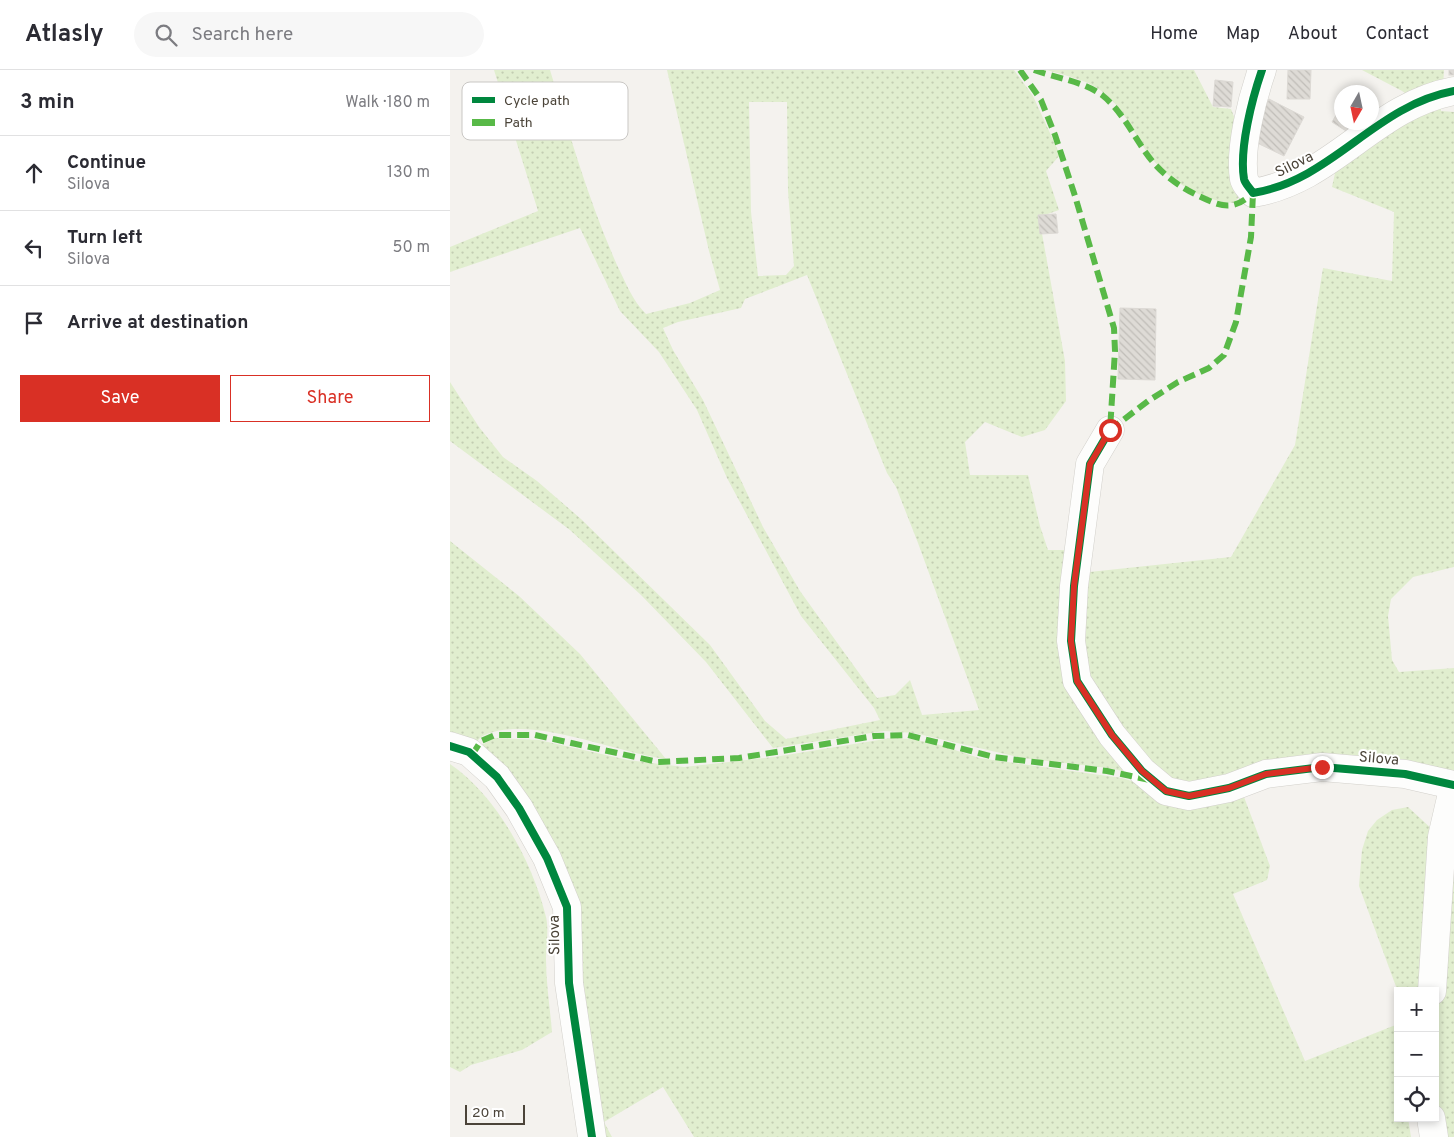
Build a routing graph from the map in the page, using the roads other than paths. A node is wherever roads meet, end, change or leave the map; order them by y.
1 (1262, 70) edge
2 (1454, 91) edge
3 (1110, 430) dead end
4 (450, 746) edge
5 (1454, 785) edge
6 (1432, 987) edge
7 (1432, 1122) edge
8 (592, 1137) edge
9 (1434, 1137) edge

1 - 2 street, Silova
3 - 5 street, Silova
4 - 8 street, Silova
5 - 6 street
7 - 9 street

